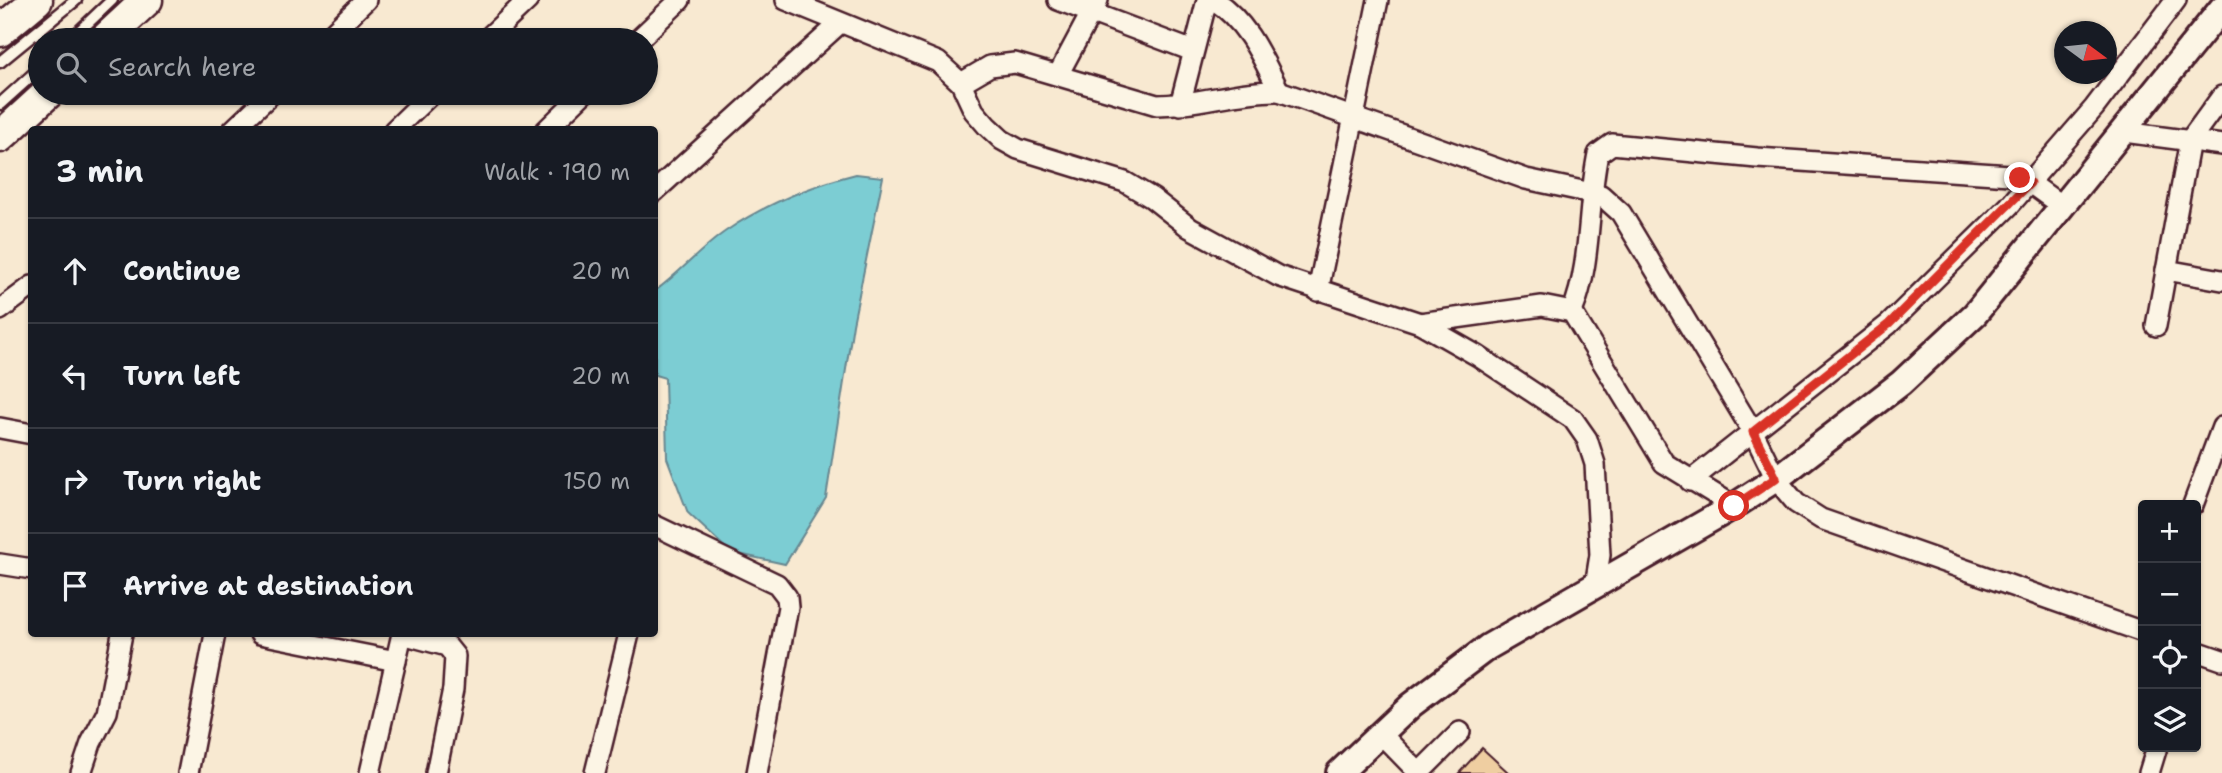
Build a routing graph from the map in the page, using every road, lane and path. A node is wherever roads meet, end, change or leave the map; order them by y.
1 (37, 0) edge
2 (76, 0) edge
3 (112, 0) edge
4 (147, 0) edge
5 (366, 0) edge
6 (528, 0) edge
7 (680, 0) edge
8 (786, 0) edge
9 (1058, 0) edge
10 (1206, 0) edge
11 (1214, 0) edge
12 (1378, 0) edge
13 (2176, 0) edge
14 (1094, 6) edge
15 (2222, 8) edge
16 (840, 23) junction
17 (42, 28) edge
18 (83, 28) edge
19 (117, 28) edge
20 (337, 28) edge
21 (499, 28) edge
22 (651, 28) edge
23 (0, 31) edge
24 (28, 39) edge
25 (1193, 51) junction
26 (0, 62) edge
27 (1059, 73) junction
28 (28, 79) edge
29 (961, 83) junction
30 (1279, 91) junction
31 (2222, 96) edge
32 (0, 104) edge
33 (35, 105) edge
34 (259, 105) edge
35 (420, 105) edge
36 (572, 105) edge
37 (1180, 105) junction
38 (1353, 115) junction
39 (237, 126) edge
40 (398, 126) edge
41 (550, 126) edge
42 (2124, 132) junction
43 (0, 137) edge
44 (2190, 140) junction
45 (2222, 145) edge
46 (2030, 183) junction
47 (658, 188) edge
48 (1590, 191) junction
49 (2063, 207) junction
50 (2166, 270) junction
51 (2222, 280) edge
52 (28, 289) edge
53 (1318, 291) junction
54 (0, 310) edge
55 (1572, 312) junction
56 (1420, 323) junction
57 (2156, 326) dead end
58 (2222, 427) edge
59 (0, 428) edge
60 (1753, 432) junction
61 (28, 433) edge
62 (1776, 478) junction
63 (1690, 481) junction
64 (2195, 500) edge
65 (1734, 506) junction
66 (658, 527) edge
67 (0, 566) edge
68 (28, 569) edge
69 (1595, 586) junction
70 (2138, 630) edge
71 (121, 637) edge
72 (214, 637) edge
73 (293, 637) edge
74 (401, 637) edge
75 (413, 637) edge
76 (628, 637) edge
77 (326, 640) edge
78 (2201, 653) edge
79 (2222, 660) edge
80 (396, 661) junction
81 (1460, 732) dead end
82 (1381, 734) junction
83 (2155, 752) edge
84 (81, 773) edge
85 (188, 773) edge
86 (370, 773) edge
87 (436, 773) edge
88 (595, 773) edge
89 (757, 773) edge
90 (1339, 773) edge
91 (1419, 773) edge
92 (2149, 773) edge

1 - 23 main road
2 - 17 lane
3 - 18 lane
4 - 19 main road
5 - 20 street
6 - 21 street
7 - 22 street
8 - 16 street
9 - 14 street
10 - 25 street
11 - 30 street
12 - 38 street
13 - 46 street
14 - 25 street
14 - 27 street
15 - 42 street
16 - 29 street
16 - 47 street
24 - 26 lane
25 - 37 street
27 - 29 street
27 - 37 street
28 - 32 lane
29 - 53 street
30 - 37 street
30 - 38 street
31 - 44 street
33 - 43 main road
34 - 39 street
35 - 40 street
36 - 41 street
38 - 48 street
38 - 53 street
42 - 44 street
42 - 49 street
44 - 45 street
44 - 50 street
46 - 48 street
46 - 49 street
46 - 60 street
48 - 55 street
48 - 60 street
49 - 62 street
50 - 51 street
50 - 57 street
52 - 54 street
53 - 56 street
55 - 56 street
55 - 63 street
56 - 69 street
58 - 64 street
59 - 61 street
60 - 62 street
60 - 63 street
62 - 65 street
62 - 70 street
63 - 65 street
65 - 69 street
66 - 89 street
67 - 68 street
69 - 82 street
71 - 84 street
72 - 85 street
73 - 77 street
74 - 80 street
75 - 87 street
76 - 88 street
77 - 80 street
78 - 79 street
80 - 86 street
81 - 91 street
82 - 90 street
82 - 91 street
83 - 92 street

